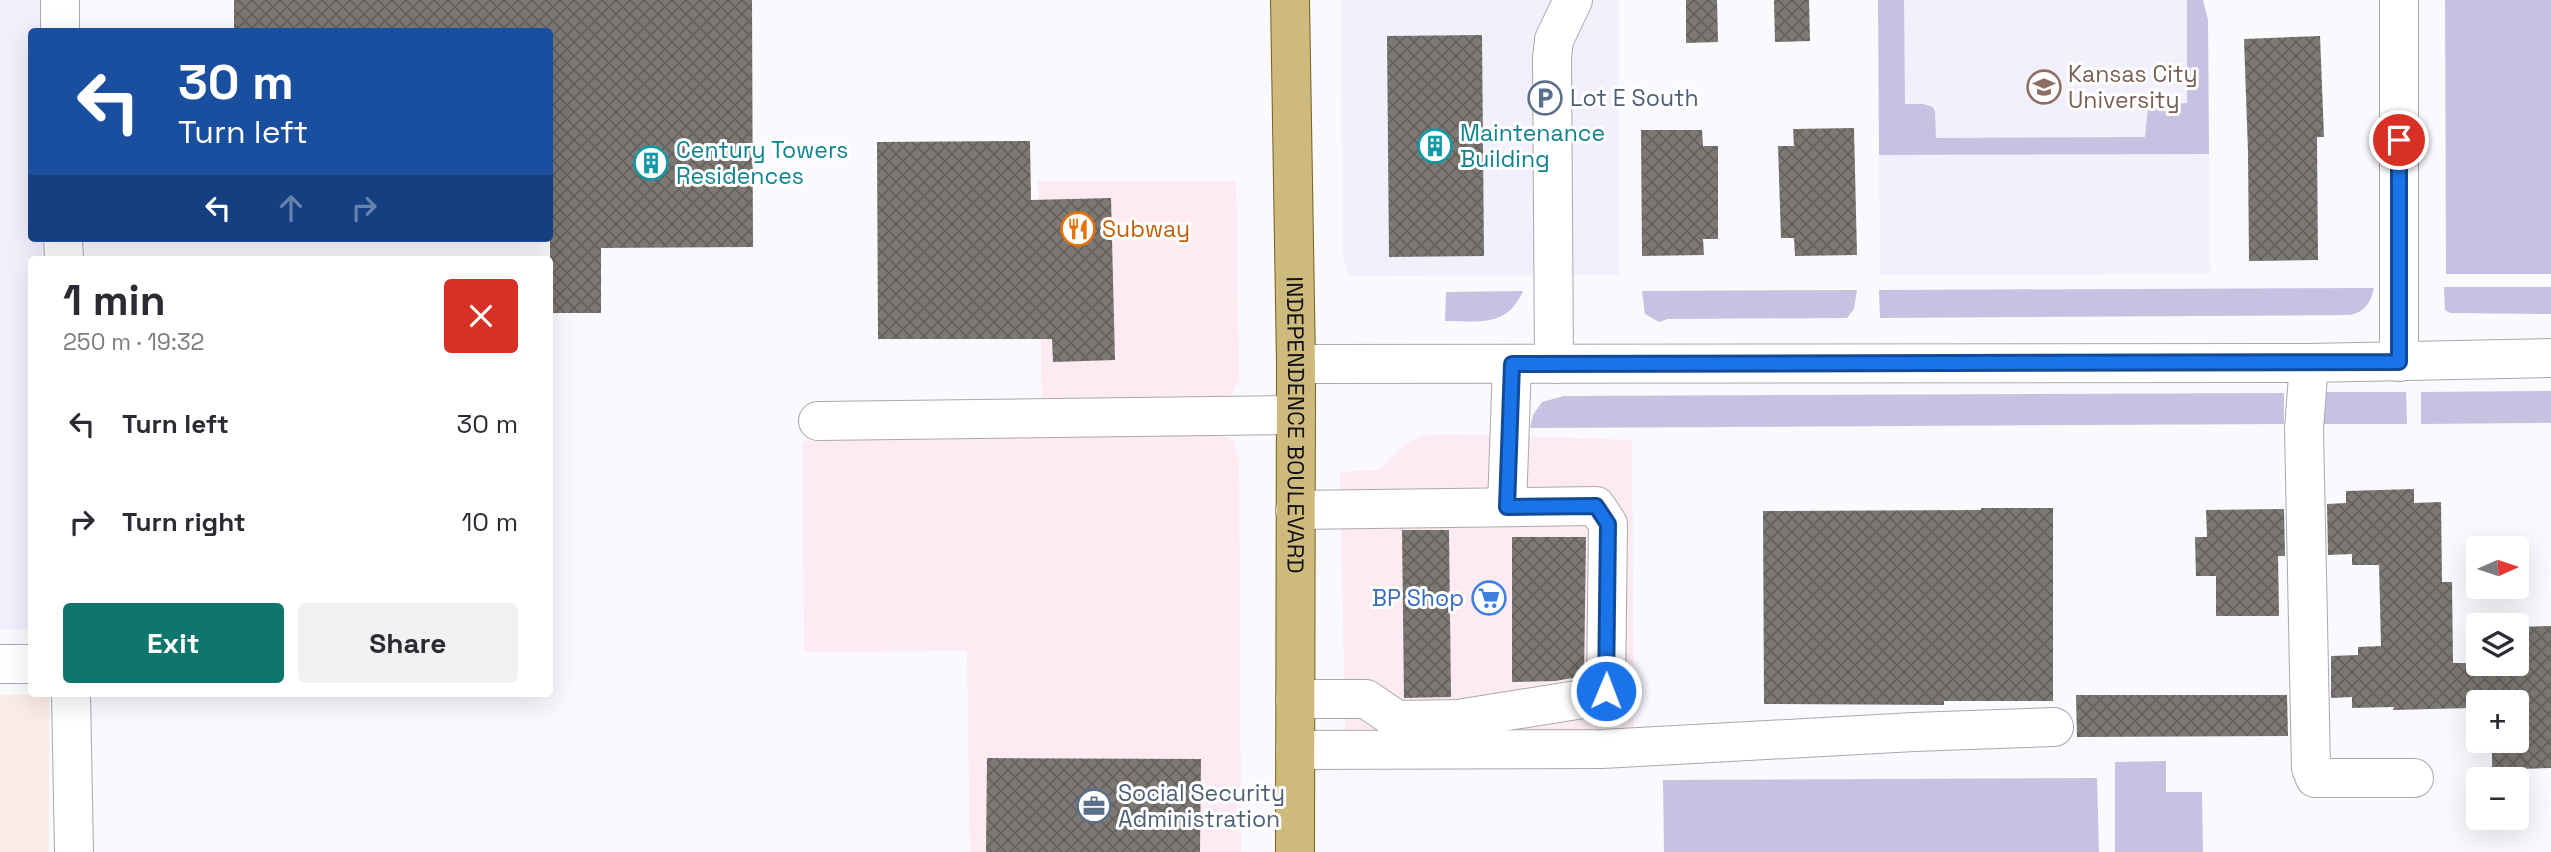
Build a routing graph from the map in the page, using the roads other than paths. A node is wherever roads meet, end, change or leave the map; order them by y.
1 (60, 0) edge
2 (1290, 0) edge
3 (1573, 0) edge
4 (2399, 0) edge
5 (60, 28) edge
6 (2551, 358) edge
7 (2399, 362) junction
8 (2309, 363) junction
9 (1296, 364) junction
10 (1512, 364) junction
11 (1554, 364) junction
12 (1296, 415) junction
13 (818, 421) dead end
14 (1507, 507) junction
15 (1295, 510) junction
16 (0, 664) edge
17 (28, 664) edge
18 (71, 697) edge
19 (1295, 699) junction
20 (2054, 727) dead end
21 (1295, 750) junction
22 (2414, 778) dead end
23 (74, 852) edge
24 (1295, 852) edge

1 - 5 street
2 - 9 main road, INDEPENDENCE BOULEVARD
3 - 11 street
4 - 7 street
6 - 7 street
7 - 8 street
8 - 11 street
8 - 22 street
9 - 10 street
9 - 12 main road, INDEPENDENCE BOULEVARD
10 - 11 street
10 - 14 street
12 - 13 street
12 - 15 main road, INDEPENDENCE BOULEVARD
14 - 15 street
14 - 19 street
15 - 19 main road, INDEPENDENCE BOULEVARD
16 - 17 street
18 - 23 street
19 - 21 main road, INDEPENDENCE BOULEVARD
20 - 21 street
21 - 24 main road, INDEPENDENCE BOULEVARD

